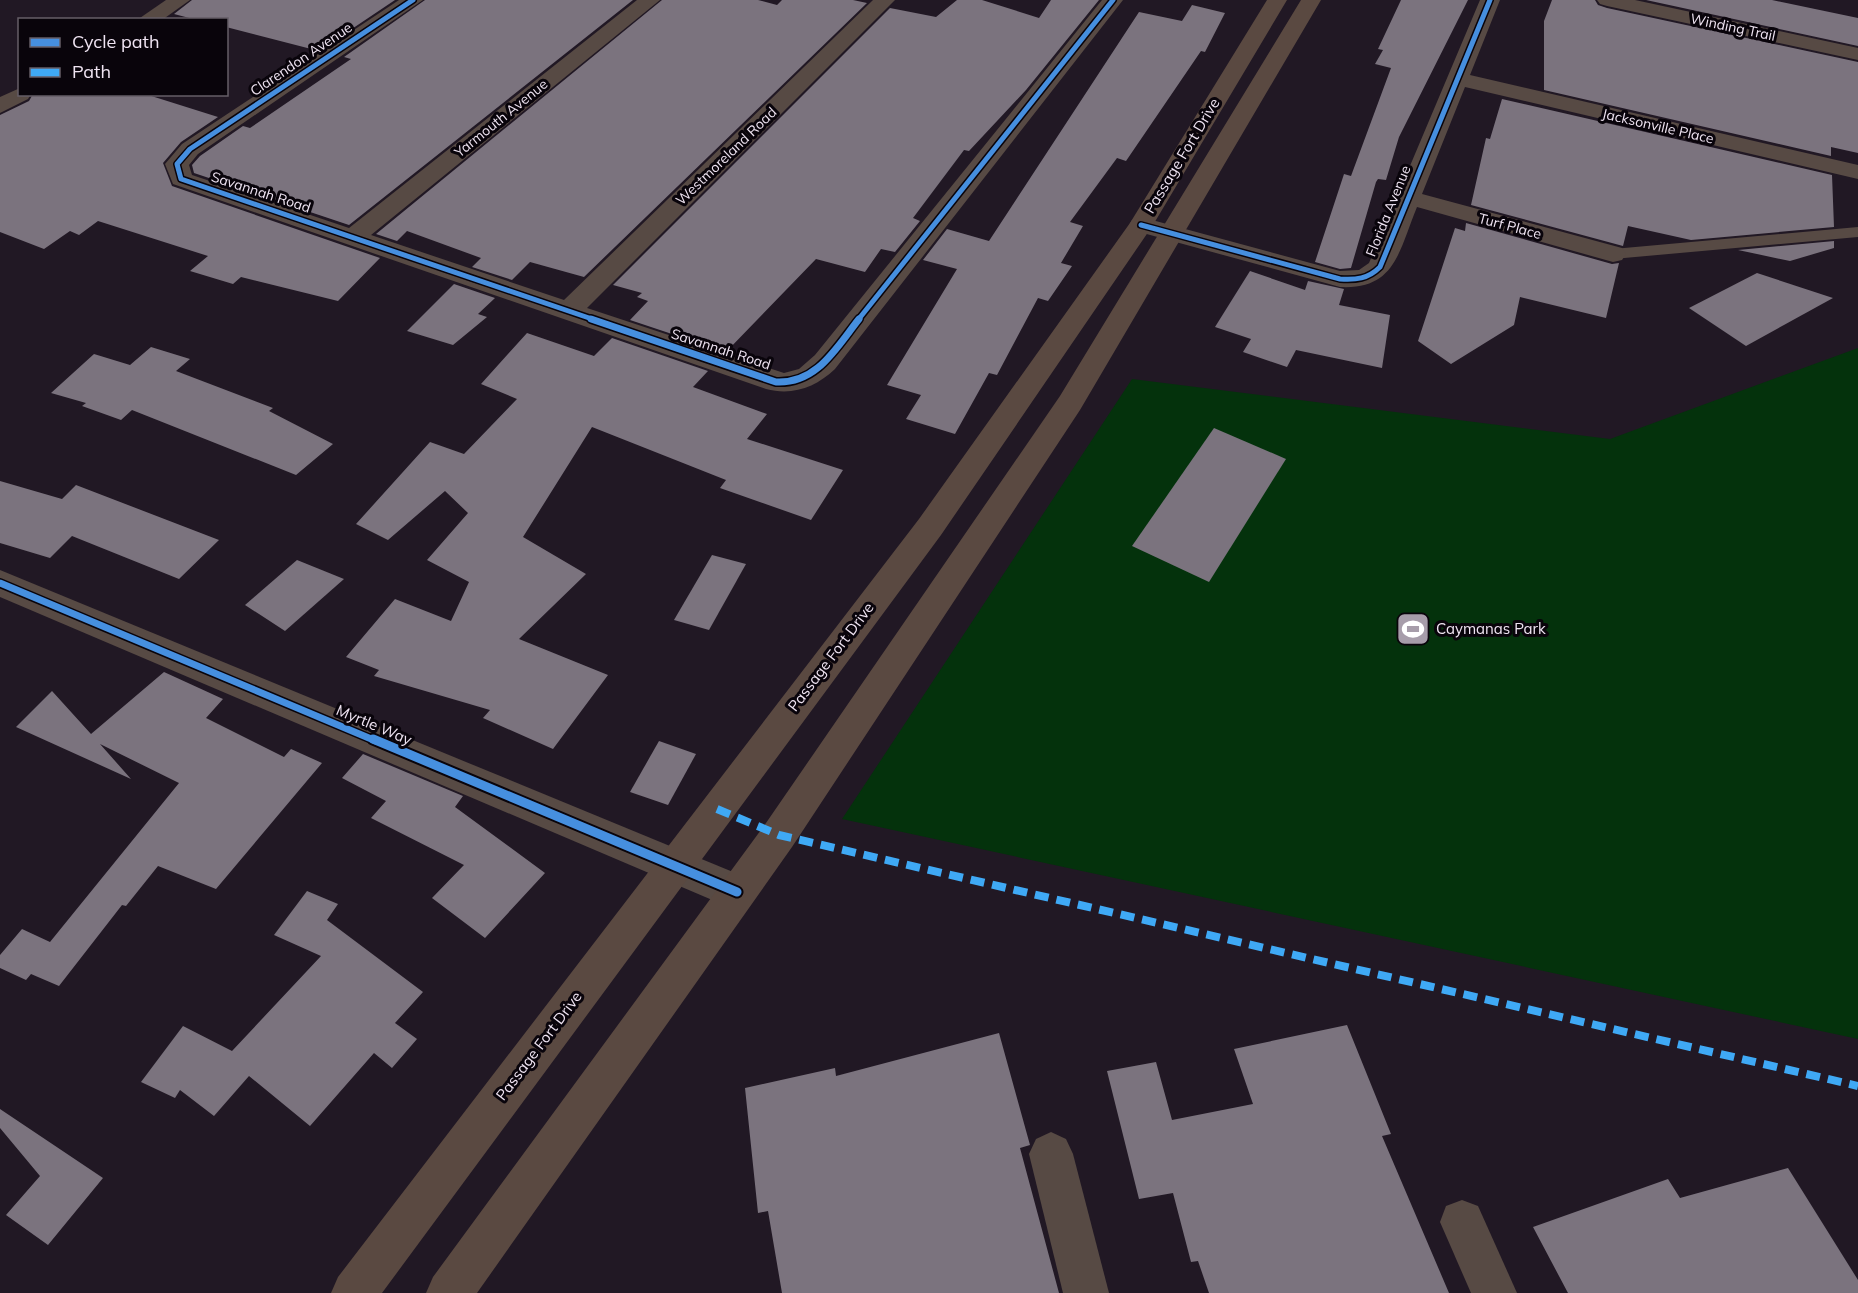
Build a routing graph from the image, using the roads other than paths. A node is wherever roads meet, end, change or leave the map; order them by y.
1 (180, 0) edge
2 (413, 0) edge
3 (650, 0) edge
4 (885, 0) edge
5 (1113, 0) edge
6 (1277, 0) edge
7 (1311, 0) edge
8 (1490, 0) edge
9 (1607, 0) edge
10 (150, 18) edge
11 (1858, 54) edge
12 (1458, 79) junction
13 (18, 95) edge
14 (0, 106) edge
15 (177, 164) joint
16 (1858, 172) edge
17 (1407, 197) junction
18 (1141, 225) junction
19 (1858, 232) edge
20 (1173, 234) junction
21 (353, 237) junction
22 (1613, 254) joint
23 (567, 312) junction
24 (0, 583) edge
25 (675, 865) junction
26 (737, 892) junction
27 (1051, 1154) dead end
28 (1462, 1222) dead end
29 (354, 1293) edge
30 (448, 1293) edge
31 (1086, 1293) edge
32 (1494, 1293) edge

1 - 10 street
2 - 15 street, Clarendon Avenue
3 - 21 street, Yarmouth Avenue
4 - 23 street, Westmoreland Road
5 - 23 street, Savannah Road
6 - 18 main road, Passage Fort Drive
7 - 20 main road, Passage Fort Drive
8 - 12 street, Florida Avenue
9 - 11 street, Winding Trail
12 - 16 street, Jacksonville Place
12 - 17 street, Florida Avenue
13 - 14 street
15 - 21 street, Savannah Road
17 - 20 street, Florida Avenue
17 - 22 street, Turf Place
18 - 20 street, Florida Avenue
18 - 25 main road, Passage Fort Drive
19 - 22 lane
20 - 26 main road, Passage Fort Drive
21 - 23 street, Savannah Road
24 - 25 street, Myrtle Way
25 - 26 street, Myrtle Way
25 - 29 main road, Passage Fort Drive
26 - 30 main road, Passage Fort Drive
27 - 31 street
28 - 32 street

